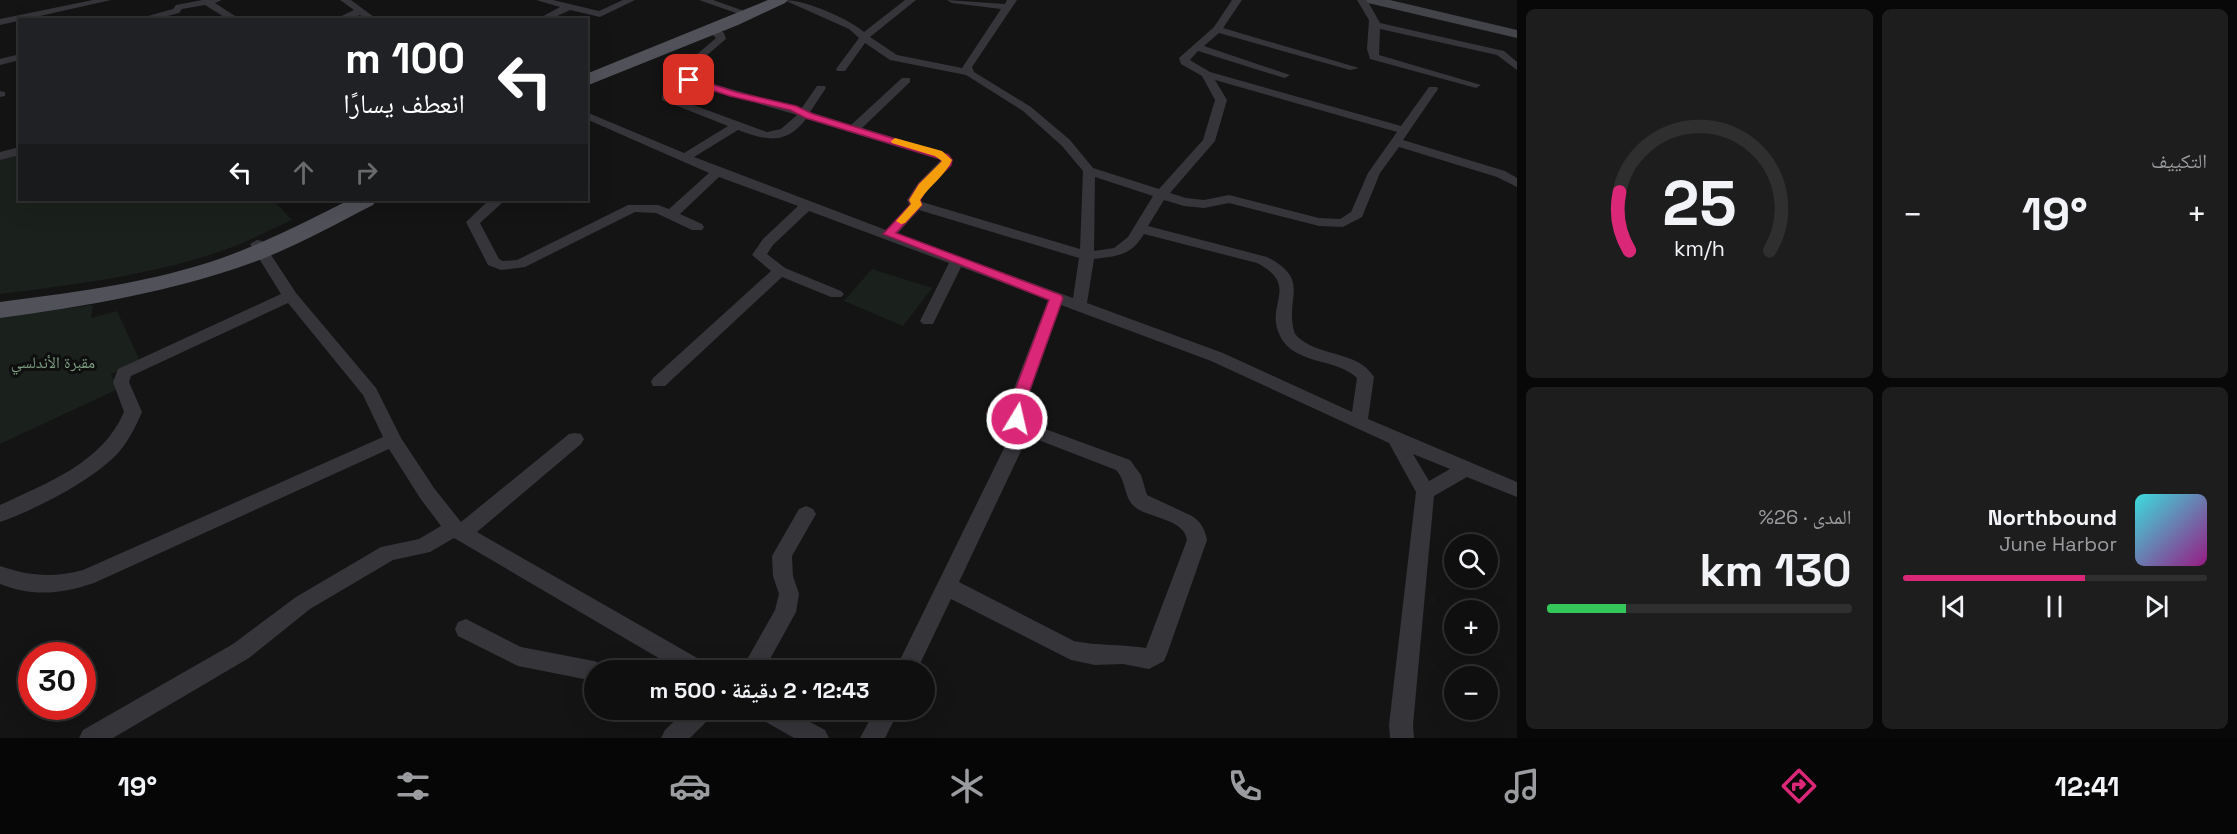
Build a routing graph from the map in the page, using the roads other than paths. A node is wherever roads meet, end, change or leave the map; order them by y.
1 (105, 0) edge
2 (345, 0) edge
3 (541, 0) edge
4 (630, 0) edge
5 (704, 0) edge
6 (768, 0) edge
7 (780, 0) edge
8 (789, 0) edge
9 (911, 0) edge
10 (952, 0) edge
11 (1237, 0) edge
12 (1362, 0) edge
13 (1374, 0) edge
14 (1394, 0) edge
15 (212, 1) edge
16 (1010, 4) edge
17 (568, 7) junction
18 (177, 9) edge
19 (361, 11) junction
20 (742, 12) junction
21 (18, 18) edge
22 (19, 18) edge
23 (145, 18) edge
24 (234, 18) edge
25 (342, 18) edge
26 (371, 18) edge
27 (544, 18) edge
28 (0, 22) edge
29 (1376, 25) junction
30 (712, 28) junction
31 (1217, 29) junction
32 (1517, 29) edge
33 (1517, 34) edge
34 (865, 36) junction
35 (1196, 47) junction
36 (18, 58) edge
37 (0, 62) edge
38 (1354, 68) dead end
39 (1517, 68) edge
40 (841, 69) dead end
41 (969, 73) junction
42 (1206, 74) junction
43 (588, 75) edge
44 (1285, 75) dead end
45 (684, 76) junction
46 (906, 80) dead end
47 (1476, 85) dead end
48 (821, 88) dead end
49 (1433, 89) dead end
50 (805, 114) junction
51 (588, 116) edge
52 (736, 126) junction
53 (854, 129) junction
54 (1400, 136) junction
55 (18, 152) edge
56 (0, 156) edge
57 (683, 159) junction
58 (1089, 171) junction
59 (717, 172) junction
60 (1517, 183) edge
61 (1160, 196) junction
62 (346, 201) edge
63 (363, 201) edge
64 (495, 201) edge
65 (807, 205) junction
66 (916, 205) junction
67 (670, 215) junction
68 (697, 227) dead end
69 (1142, 228) junction
70 (889, 234) junction
71 (260, 247) junction
72 (1087, 256) junction
73 (957, 260) junction
74 (780, 271) junction
75 (836, 294) dead end
76 (290, 296) junction
77 (1056, 298) junction
78 (0, 300) edge
79 (38, 300) junction
80 (1079, 307) junction
81 (0, 310) edge
82 (928, 321) dead end
83 (659, 382) dead end
84 (1359, 421) junction
85 (1020, 426) junction
86 (575, 439) dead end
87 (1396, 439) junction
88 (393, 441) junction
89 (1466, 469) junction
90 (1517, 490) edge
91 (1425, 492) junction
92 (0, 514) edge
93 (806, 514) dead end
94 (459, 530) junction
95 (0, 575) edge
96 (948, 588) junction
97 (466, 629) dead end
98 (681, 660) edge
99 (758, 660) edge
100 (911, 660) edge
101 (584, 669) edge
102 (692, 720) edge
103 (785, 720) edge
104 (881, 720) edge
105 (91, 738) edge
106 (673, 738) edge
107 (817, 738) edge
108 (872, 738) edge
109 (1402, 738) edge

1 - 22 street
2 - 19 street
3 - 17 street
4 - 17 street
5 - 20 street
6 - 20 main road
7 - 30 main road
8 - 34 street
9 - 34 street
10 - 16 street
11 - 31 street
12 - 29 street
13 - 33 main road
14 - 32 main road
15 - 18 street
15 - 24 street
16 - 41 street
17 - 27 street
18 - 23 street
19 - 25 street
19 - 26 street
20 - 30 main road
21 - 28 street
29 - 39 street
29 - 47 street
30 - 43 main road
30 - 45 street
31 - 35 street
31 - 38 street
34 - 40 street
34 - 41 street
35 - 42 street
35 - 44 street
36 - 37 street
41 - 58 street
42 - 54 street
42 - 61 street
45 - 50 street
45 - 52 street
46 - 53 street
48 - 50 street
49 - 54 street
50 - 52 street
50 - 53 street
51 - 57 street
52 - 57 street
53 - 66 street
54 - 60 street
54 - 61 street
55 - 56 street
57 - 59 street
58 - 61 street
58 - 72 street
59 - 65 street
59 - 67 street
61 - 69 street
62 - 71 main road
63 - 71 main road
64 - 67 street
65 - 70 street
65 - 74 street
66 - 70 street
66 - 72 street
67 - 68 street
69 - 72 street
69 - 84 street
70 - 73 street
71 - 76 street
71 - 79 main road
72 - 80 street
73 - 77 street
73 - 82 street
74 - 75 street
74 - 83 street
76 - 88 street
76 - 92 street
77 - 80 street
77 - 85 street
78 - 79 main road
79 - 81 main road
80 - 84 street
84 - 87 street
85 - 96 street
85 - 96 street
86 - 94 street
87 - 89 street
87 - 91 street
88 - 94 street
88 - 95 street
89 - 90 street
89 - 91 street
91 - 109 street
93 - 99 street
94 - 98 street
94 - 105 street
96 - 100 street
97 - 101 street
102 - 106 street
103 - 107 street
104 - 108 street

